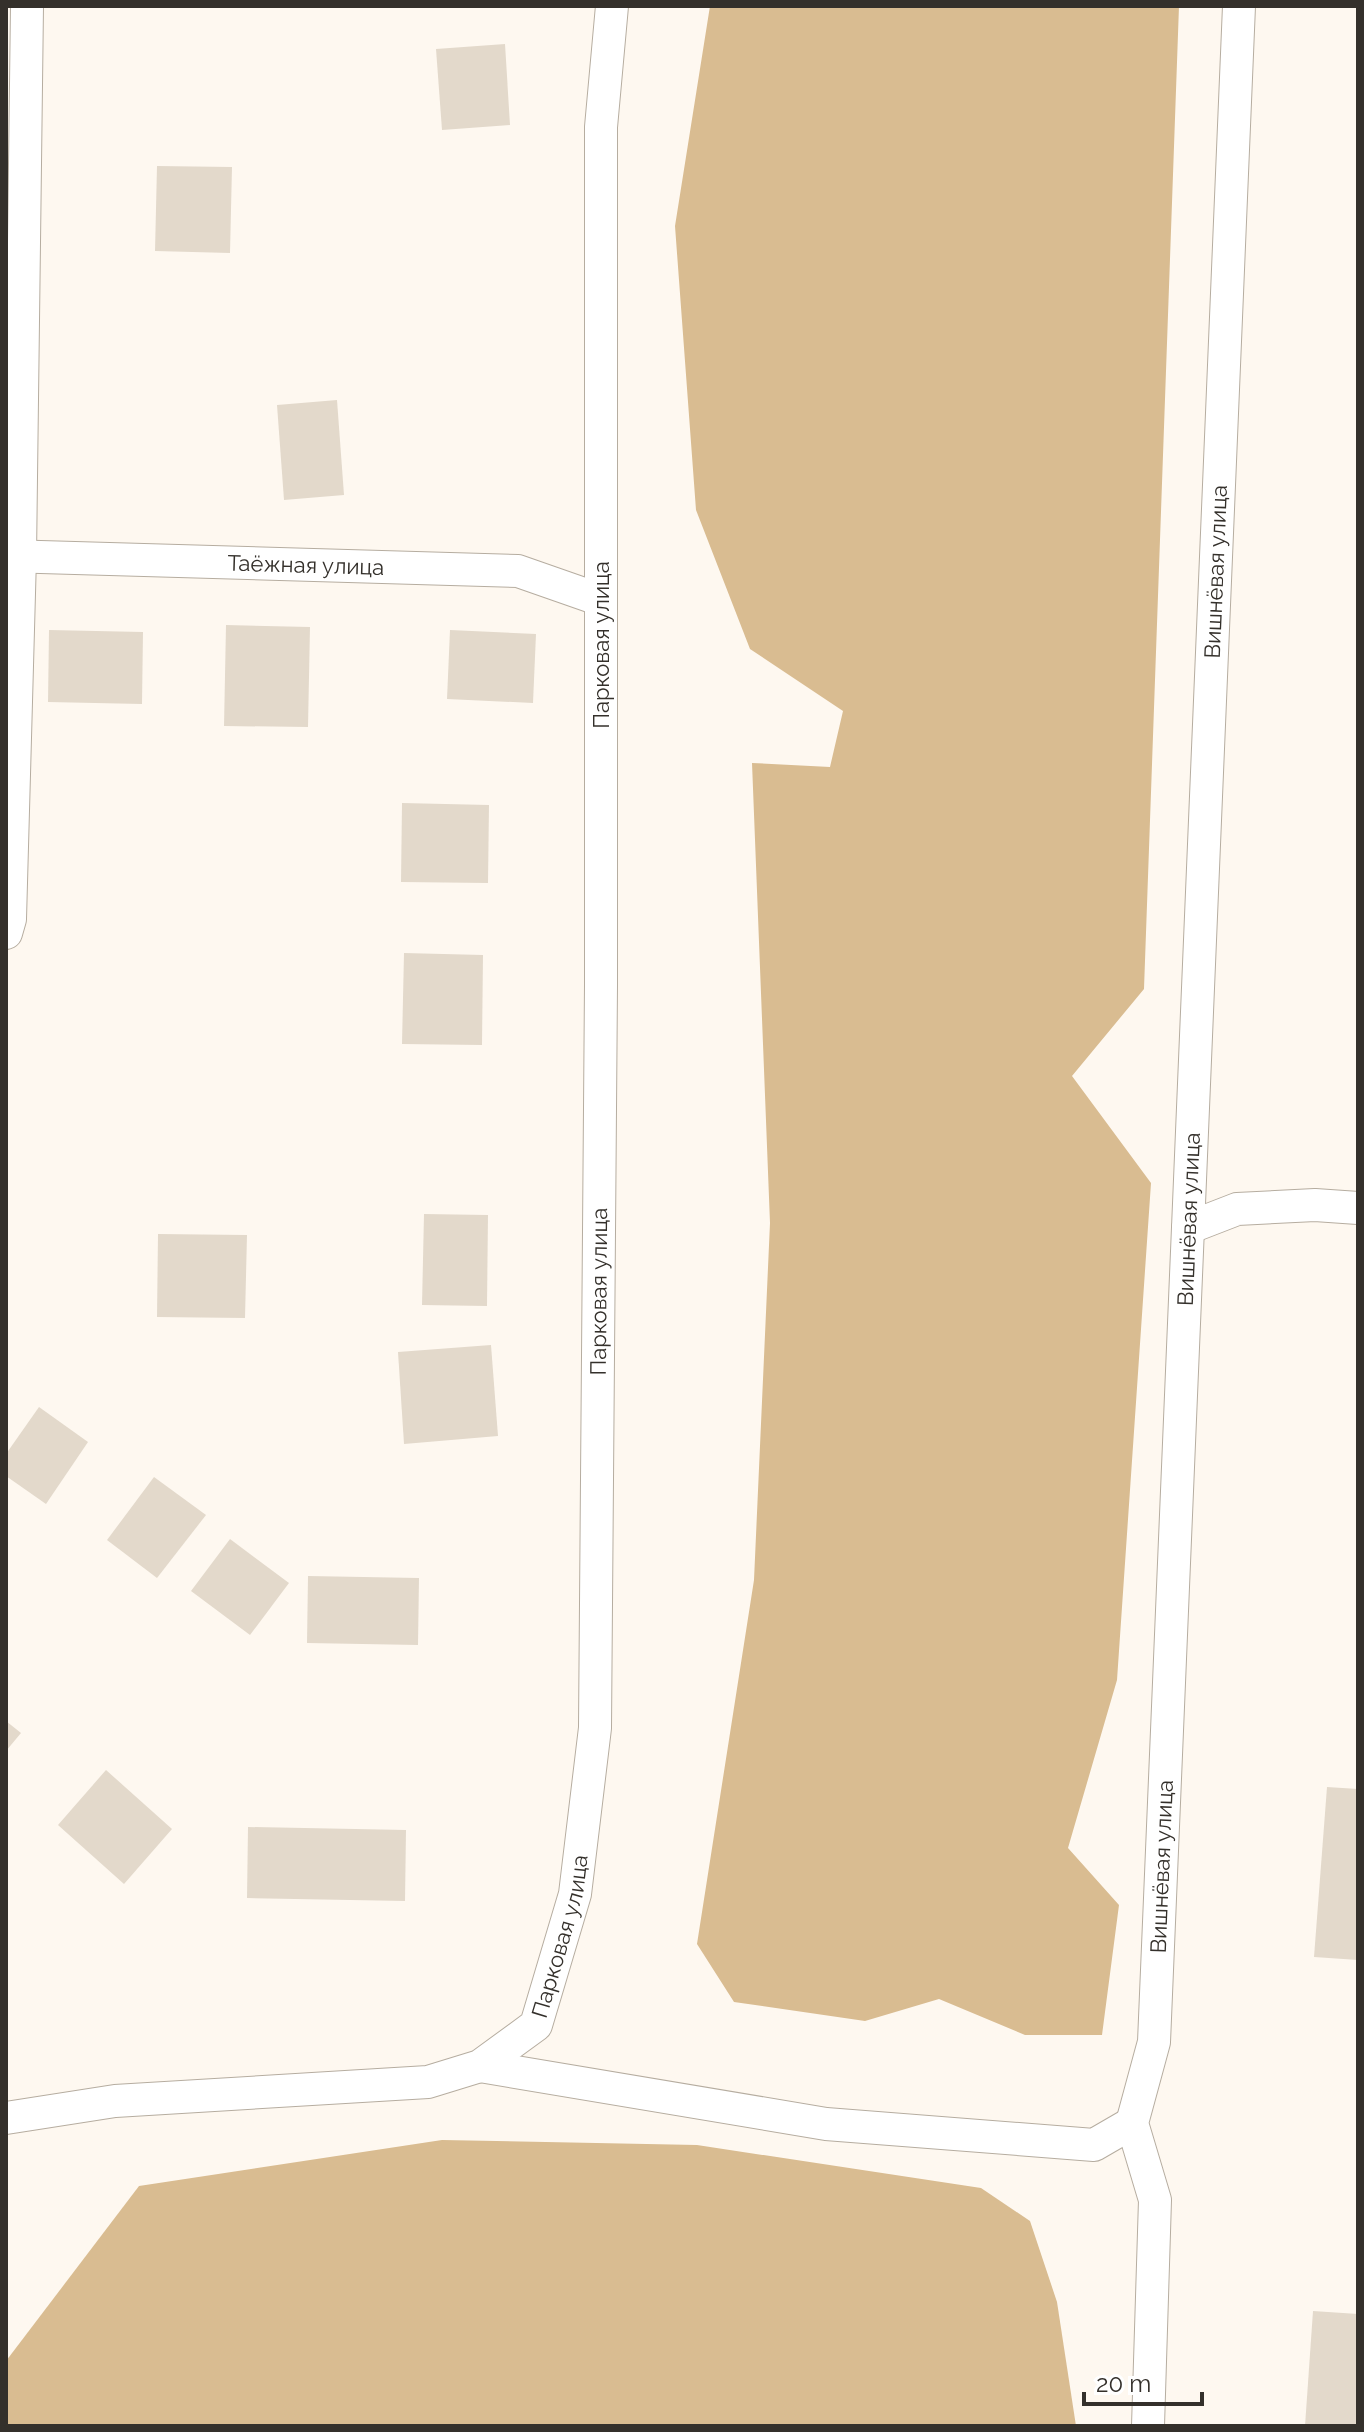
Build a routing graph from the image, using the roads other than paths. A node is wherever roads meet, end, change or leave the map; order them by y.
1 (27, 6) edge
2 (612, 6) edge
3 (1239, 6) edge
4 (13, 557) edge
5 (601, 600) junction
6 (6, 933) edge
7 (1358, 1208) edge
8 (1188, 1228) junction
9 (480, 2066) junction
10 (6, 2118) edge
11 (1132, 2123) junction
12 (1148, 2426) edge

1 - 4 street
2 - 5 street, Парковая улица
3 - 8 street, Вишнёвая улица
4 - 5 street, Таёжная улица
4 - 6 street
5 - 9 street, Парковая улица
7 - 8 street
8 - 11 street, Вишнёвая улица
9 - 10 street, Парковая улица
9 - 11 street
11 - 12 street

